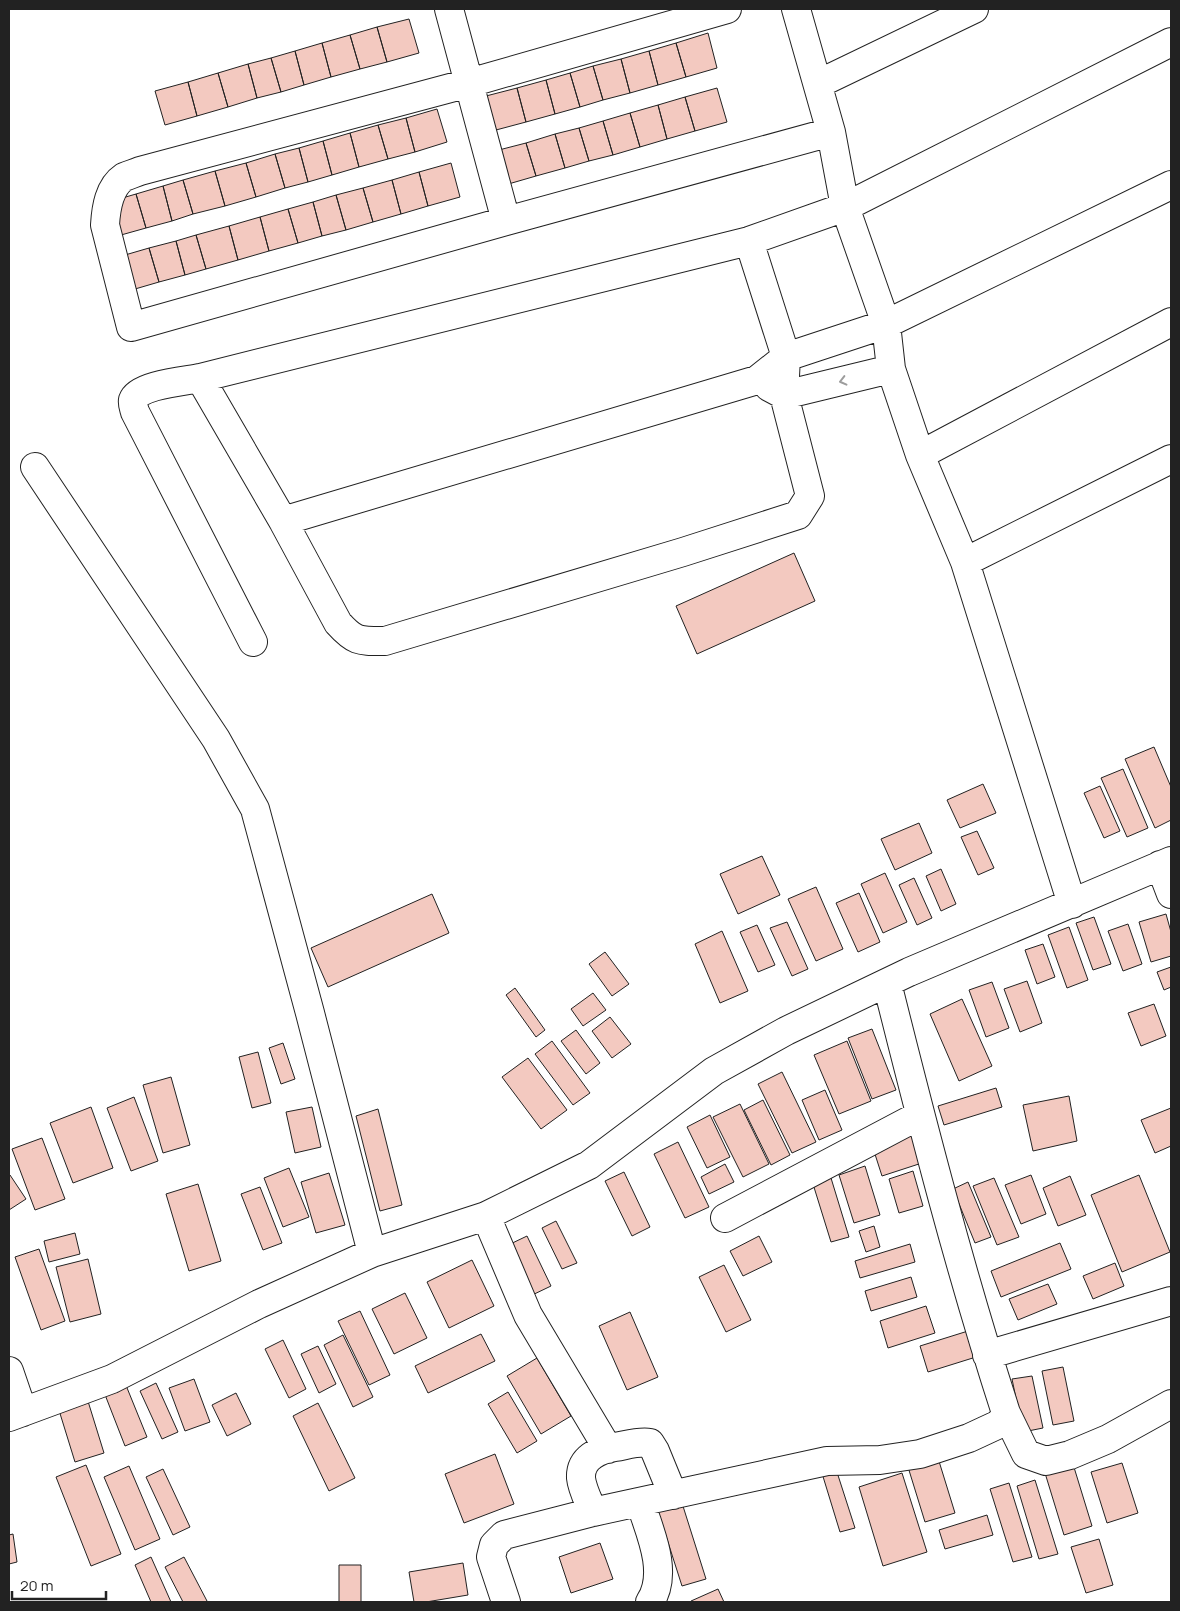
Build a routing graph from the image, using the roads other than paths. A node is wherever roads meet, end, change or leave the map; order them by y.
1 (449, 9) edge
2 (727, 9) edge
3 (796, 9) edge
4 (974, 9) edge
5 (1171, 42) edge
6 (469, 83) junction
7 (818, 84) junction
8 (832, 132) junction
9 (1171, 185) edge
10 (845, 207) junction
11 (506, 220) junction
12 (749, 241) junction
13 (1171, 322) edge
14 (886, 324) junction
15 (786, 357) junction
16 (890, 369) junction
17 (200, 378) junction
18 (757, 380) junction
19 (784, 396) junction
20 (920, 455) junction
21 (1171, 459) edge
22 (35, 467) dead end
23 (283, 521) junction
24 (965, 562) junction
25 (253, 642) dead end
26 (1166, 863) edge
27 (1171, 894) edge
28 (1072, 904) junction
29 (887, 983) junction
30 (920, 1115) junction
31 (486, 1216) junction
32 (726, 1218) dead end
33 (372, 1253) junction
34 (1171, 1301) edge
35 (987, 1355) junction
36 (9, 1371) edge
37 (1171, 1404) edge
38 (1006, 1413) junction
39 (16, 1414) edge
40 (608, 1448) junction
41 (673, 1495) junction
42 (640, 1502) junction
43 (593, 1512) junction
44 (506, 1602) edge
45 (650, 1602) edge

1 - 6 street
2 - 6 street
3 - 7 street
4 - 7 street
5 - 10 street
6 - 11 street
6 - 11 street
7 - 8 street
8 - 10 street
8 - 11 street
9 - 14 street
10 - 12 street
10 - 14 street
12 - 15 street
12 - 17 street
13 - 20 street
14 - 15 street
14 - 16 street
15 - 18 street
15 - 19 street
16 -> 19 street
16 - 20 street
17 - 23 street
17 - 25 street
18 - 19 street
18 - 23 street
19 - 23 street
20 - 24 street
21 - 24 street
22 - 33 street
24 - 28 street
26 - 27 street
26 - 28 street
28 - 29 street
29 - 30 street
29 - 31 street
30 - 32 street
30 - 35 street
31 - 33 street
31 - 40 street
33 - 39 street
34 - 35 street
35 - 38 street
36 - 39 street
37 - 38 street
38 - 41 street
40 - 41 street
40 - 43 street
41 - 42 street
42 - 43 street
42 - 45 street
43 - 44 street

